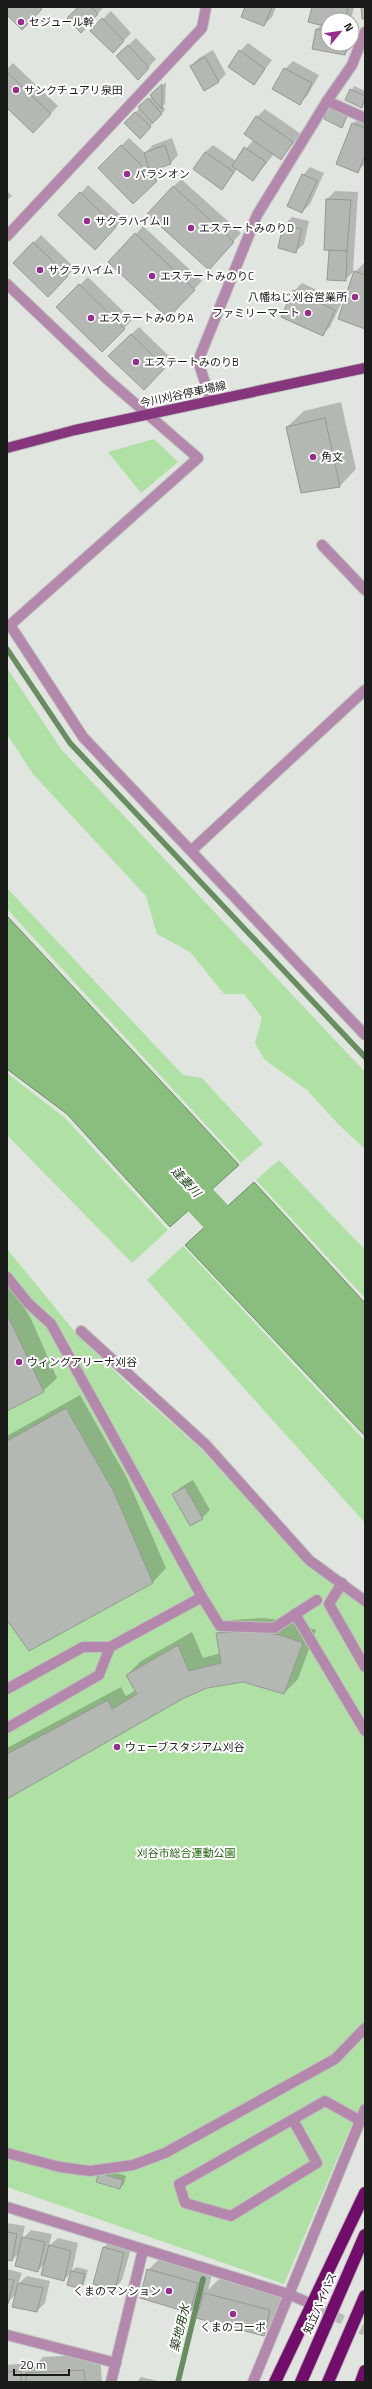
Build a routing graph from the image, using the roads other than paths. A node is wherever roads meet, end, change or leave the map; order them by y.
1 (206, 7) edge
2 (365, 32) edge
3 (327, 101) junction
4 (365, 118) edge
5 (7, 236) edge
6 (7, 284) edge
7 (365, 368) edge
8 (211, 401) junction
9 (149, 414) junction
10 (7, 448) edge
11 (322, 545) dead end
12 (365, 590) edge
13 (365, 690) edge
14 (192, 850) junction
15 (365, 1035) edge
16 (7, 1277) edge
17 (81, 1331) dead end
18 (342, 1583) junction
19 (202, 1597) junction
20 (317, 1600) dead end
21 (365, 1601) edge
22 (295, 1614) junction
23 (110, 1647) junction
24 (365, 1667) edge
25 (7, 1689) edge
26 (7, 1728) edge
27 (365, 1731) edge
28 (365, 2028) edge
29 (365, 2109) edge
30 (293, 2120) junction
31 (359, 2120) junction
32 (7, 2153) edge
33 (365, 2193) edge
34 (7, 2208) edge
35 (365, 2235) edge
36 (143, 2250) junction
37 (288, 2294) junction
38 (365, 2296) edge
39 (307, 2302) tunnel mouth
40 (7, 2335) edge
41 (116, 2363) junction
42 (365, 2371) edge
43 (111, 2382) edge
44 (253, 2382) edge
45 (275, 2382) edge
46 (301, 2382) edge
47 (328, 2382) edge
48 (361, 2382) edge

1 - 5 street
2 - 3 street
3 - 4 street
3 - 8 street
6 - 9 street
7 - 8 main road, 今川刈谷停車場線
8 - 9 main road, 今川刈谷停車場線
9 - 10 main road, 今川刈谷停車場線
9 - 14 street
11 - 12 street
13 - 14 street
14 - 15 street
16 - 19 street
17 - 18 street
18 - 21 street
18 - 24 street
19 - 22 street
19 - 23 street
20 - 22 street
22 - 27 street
23 - 25 street
23 - 26 street
28 - 32 street
29 - 31 street
30 - 30 street
30 - 31 street
31 - 37 street
33 - 45 highway
34 - 36 street
35 - 46 highway, 知立バイパス
36 - 37 street
36 - 41 street
37 - 39 street
37 - 44 street
38 - 47 highway
40 - 41 street
41 - 43 street
42 - 48 highway

